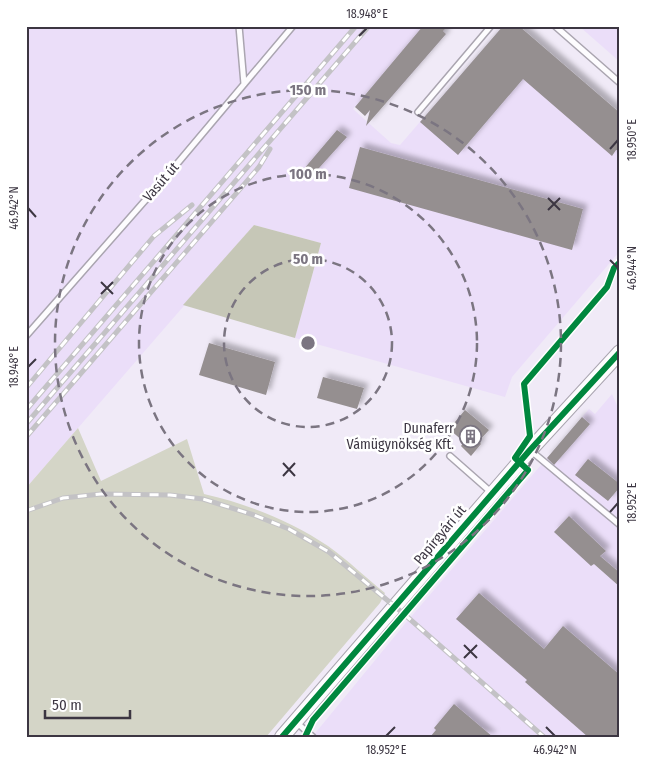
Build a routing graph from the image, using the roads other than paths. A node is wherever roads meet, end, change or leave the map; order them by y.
1 (239, 26) edge
2 (293, 26) edge
3 (491, 26) edge
4 (555, 26) edge
5 (620, 83) edge
6 (244, 84) junction
7 (418, 112) dead end
8 (614, 268) dead end
9 (26, 336) edge
10 (620, 352) edge
11 (524, 384) dead end
12 (530, 450) junction
13 (450, 456) dead end
14 (492, 493) junction
15 (620, 525) edge
16 (295, 722) junction
17 (282, 737) edge
18 (313, 737) edge

1 - 6 lane
2 - 6 lane, Vasút út
3 - 7 lane
4 - 5 lane
6 - 9 lane, Vasút út
8 - 11 lane
10 - 12 street, Papírgyári út
12 - 14 street, Papírgyári út
12 - 15 lane
13 - 14 lane
14 - 16 street, Papírgyári út
16 - 17 street, Papírgyári út
16 - 18 lane

